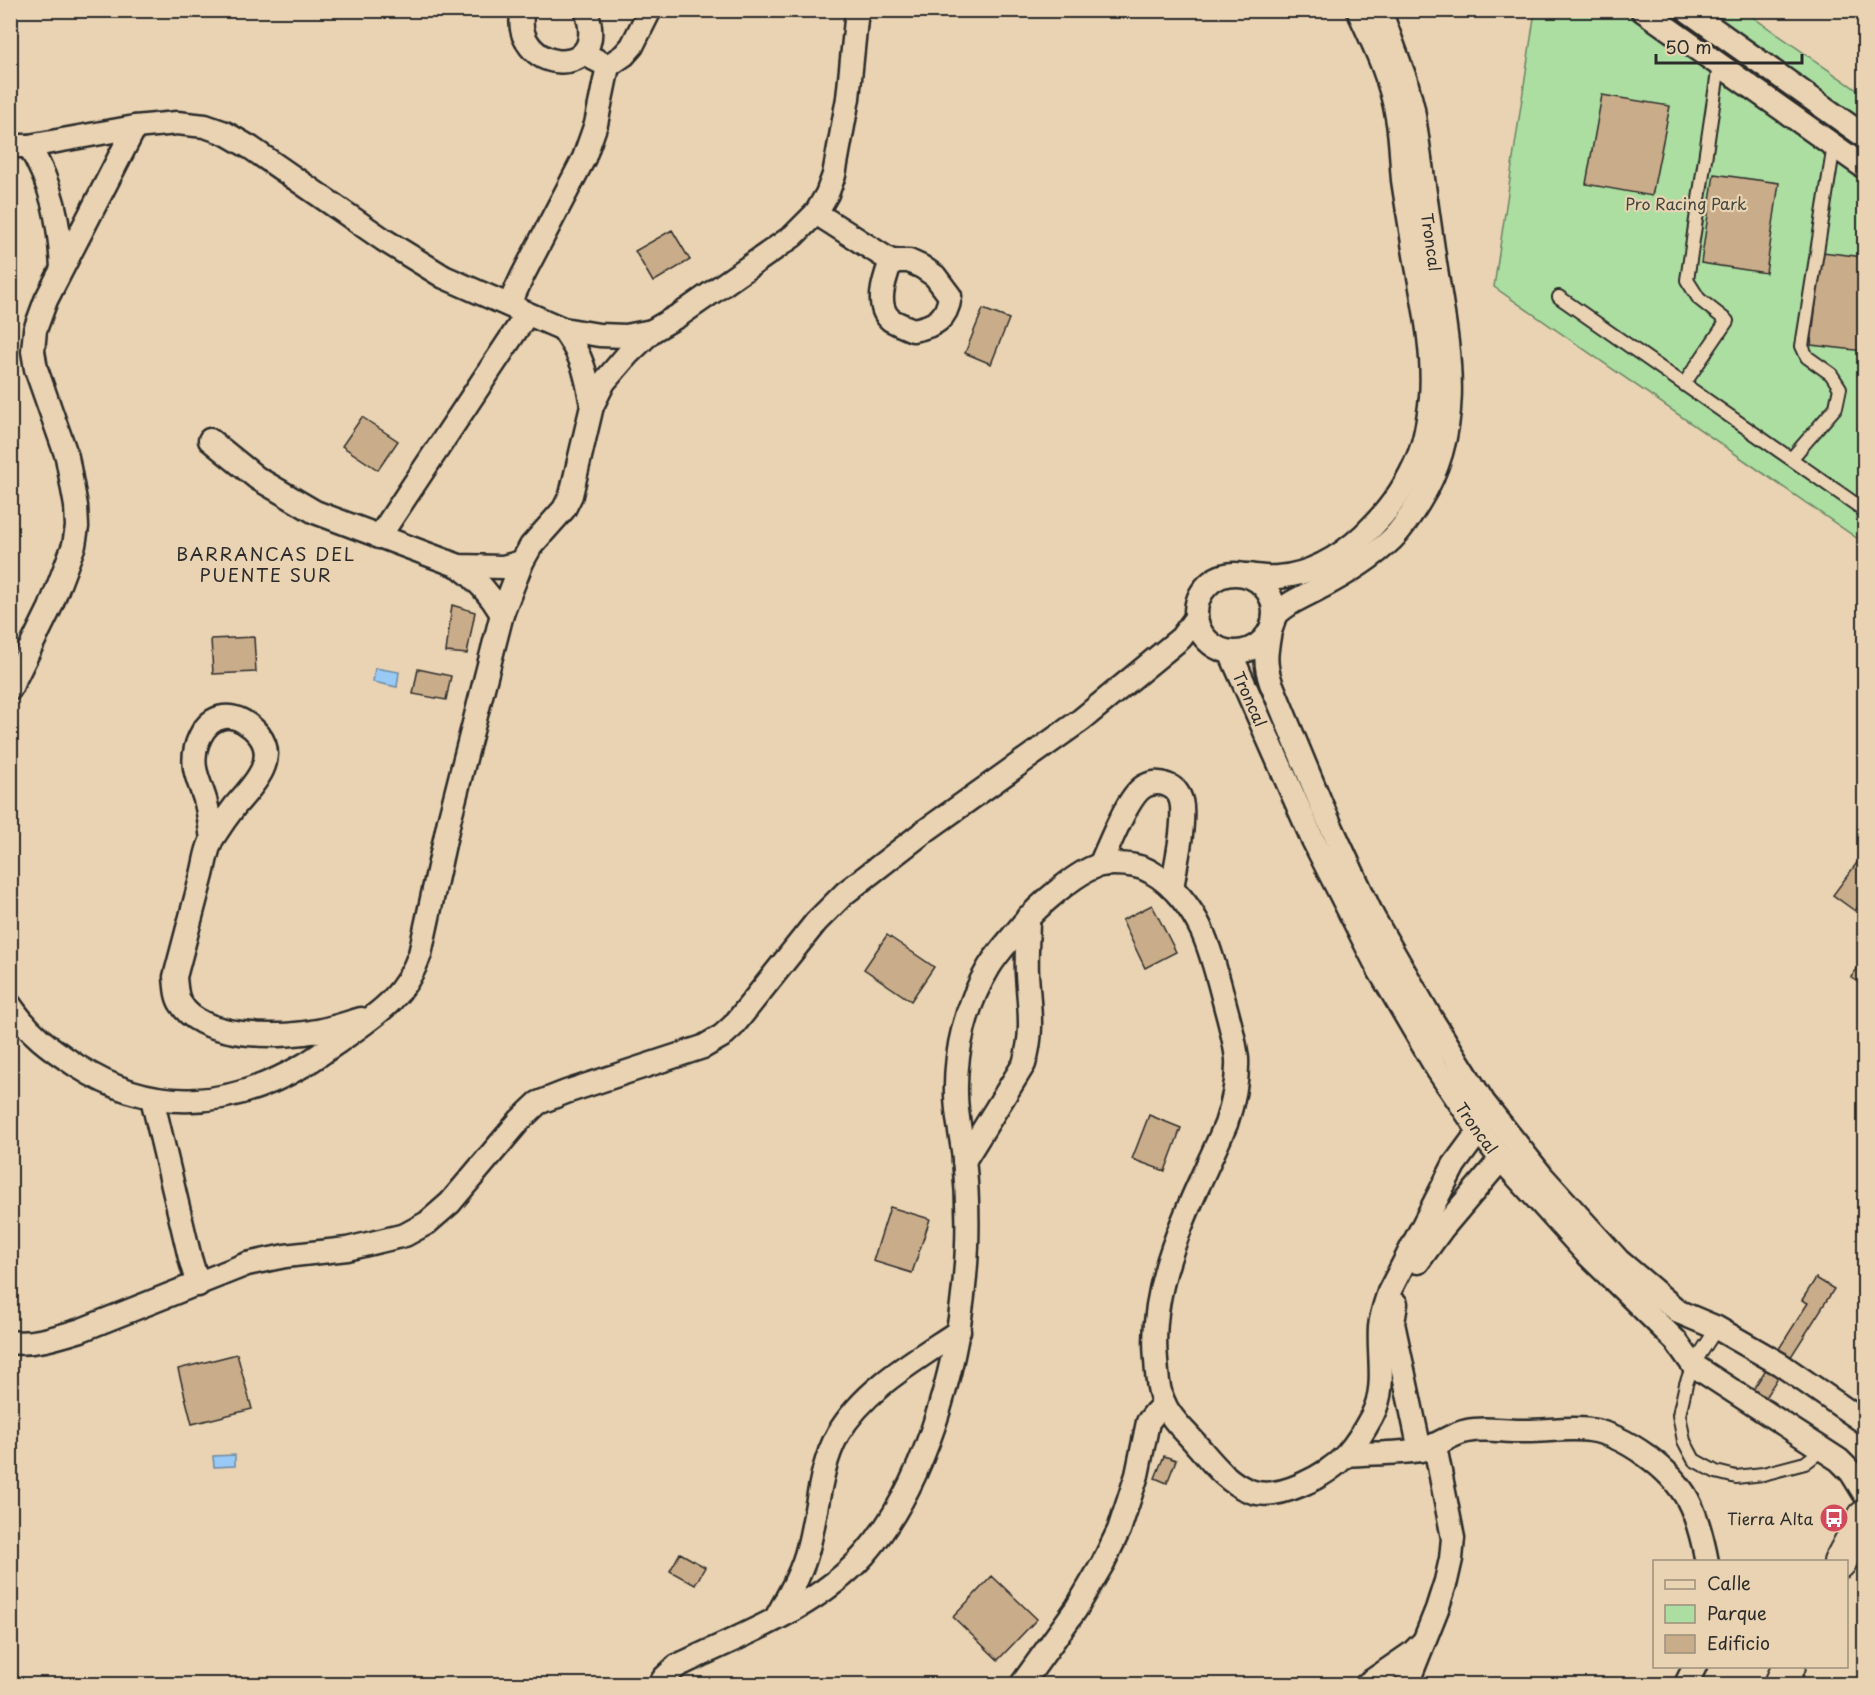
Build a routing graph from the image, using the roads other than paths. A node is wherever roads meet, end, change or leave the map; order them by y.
1 (523, 10) edge
2 (586, 10) edge
3 (650, 10) edge
4 (856, 10) edge
5 (1358, 10) edge
6 (1380, 10) edge
7 (1642, 10) edge
8 (1687, 10) edge
9 (584, 54) junction
10 (1713, 60) junction
11 (608, 66) junction
12 (135, 127) junction
13 (1864, 136) edge
14 (1834, 145) junction
15 (20, 146) edge
16 (1864, 167) edge
17 (816, 213) junction
18 (891, 261) dead end
19 (62, 267) junction
20 (1559, 297) dead end
21 (518, 310) junction
22 (563, 328) junction
23 (652, 331) junction
24 (1684, 384) junction
25 (592, 406) junction
26 (210, 440) dead end
27 (1791, 459) junction
28 (1864, 510) edge
29 (379, 537) junction
30 (522, 562) junction
31 (459, 566) junction
32 (1246, 575) junction
33 (50, 608) junction
34 (502, 614) junction
35 (1195, 619) junction
36 (1272, 624) junction
37 (1209, 643) junction
38 (1230, 652) junction
39 (1157, 656) junction
40 (10, 657) edge
41 (10, 689) edge
42 (212, 839) junction
43 (1100, 865) junction
44 (1172, 888) junction
45 (1028, 917) junction
46 (10, 1005) edge
47 (377, 1015) junction
48 (152, 1098) junction
49 (1479, 1131) junction
50 (1501, 1159) junction
51 (964, 1161) junction
52 (198, 1285) junction
53 (1717, 1328) junction
54 (958, 1331) junction
55 (10, 1342) edge
56 (1693, 1365) junction
57 (1164, 1404) junction
58 (1864, 1422) edge
59 (1427, 1448) junction
60 (1822, 1450) junction
61 (1347, 1455) junction
62 (1864, 1493) edge
63 (1864, 1517) edge
64 (1707, 1560) edge
65 (1841, 1560) edge
66 (776, 1618) junction
67 (1424, 1641) junction
68 (1694, 1668) edge
69 (1788, 1668) edge
70 (660, 1684) edge
71 (1022, 1684) edge
72 (1367, 1684) edge
73 (1407, 1684) edge
74 (1686, 1684) edge
75 (1781, 1684) edge

1 - 9 street
2 - 9 street
3 - 11 street
4 - 17 street
5 - 32 street, Troncal
6 - 36 street, Troncal
7 - 10 street
8 - 13 street
9 - 11 street
10 - 14 street
10 - 24 lane
11 - 21 street
12 - 15 street
12 - 19 street
12 - 21 street
14 - 16 street
14 - 27 lane
15 - 19 street
17 - 18 street
17 - 23 street
19 - 33 street
20 - 24 lane
21 - 22 street
21 - 29 street
22 - 23 street
22 - 25 street
23 - 25 street
24 - 27 lane
25 - 30 street
26 - 29 street
27 - 28 lane
29 - 31 street
30 - 31 street
30 - 34 street
31 - 34 street
32 - 35 street, Troncal
32 - 36 street, Troncal
33 - 40 street
33 - 41 street
34 - 47 street
35 - 37 street
35 - 39 street
36 - 38 street, Troncal
36 - 53 street, Troncal
37 - 38 street, Troncal
37 - 39 street
38 - 49 street, Troncal
39 - 52 street
42 - 42 street
42 - 47 street
43 - 44 street
43 - 44 street
43 - 45 street
44 - 57 street
45 - 51 street
45 - 51 street
46 - 48 street
47 - 48 street
48 - 52 street
49 - 50 street, Troncal
49 - 61 street
50 - 56 street, Troncal
50 - 59 street
51 - 54 street
52 - 55 street
53 - 56 lane
53 - 58 street, Troncal
54 - 66 street
54 - 66 street
56 - 60 street, Troncal
56 - 60 lane
57 - 61 street
57 - 71 street
59 - 61 street
59 - 64 street
59 - 67 street
60 - 62 street, Troncal
63 - 65 main road
66 - 70 street
67 - 72 street
67 - 73 street
68 - 74 street
69 - 75 main road

